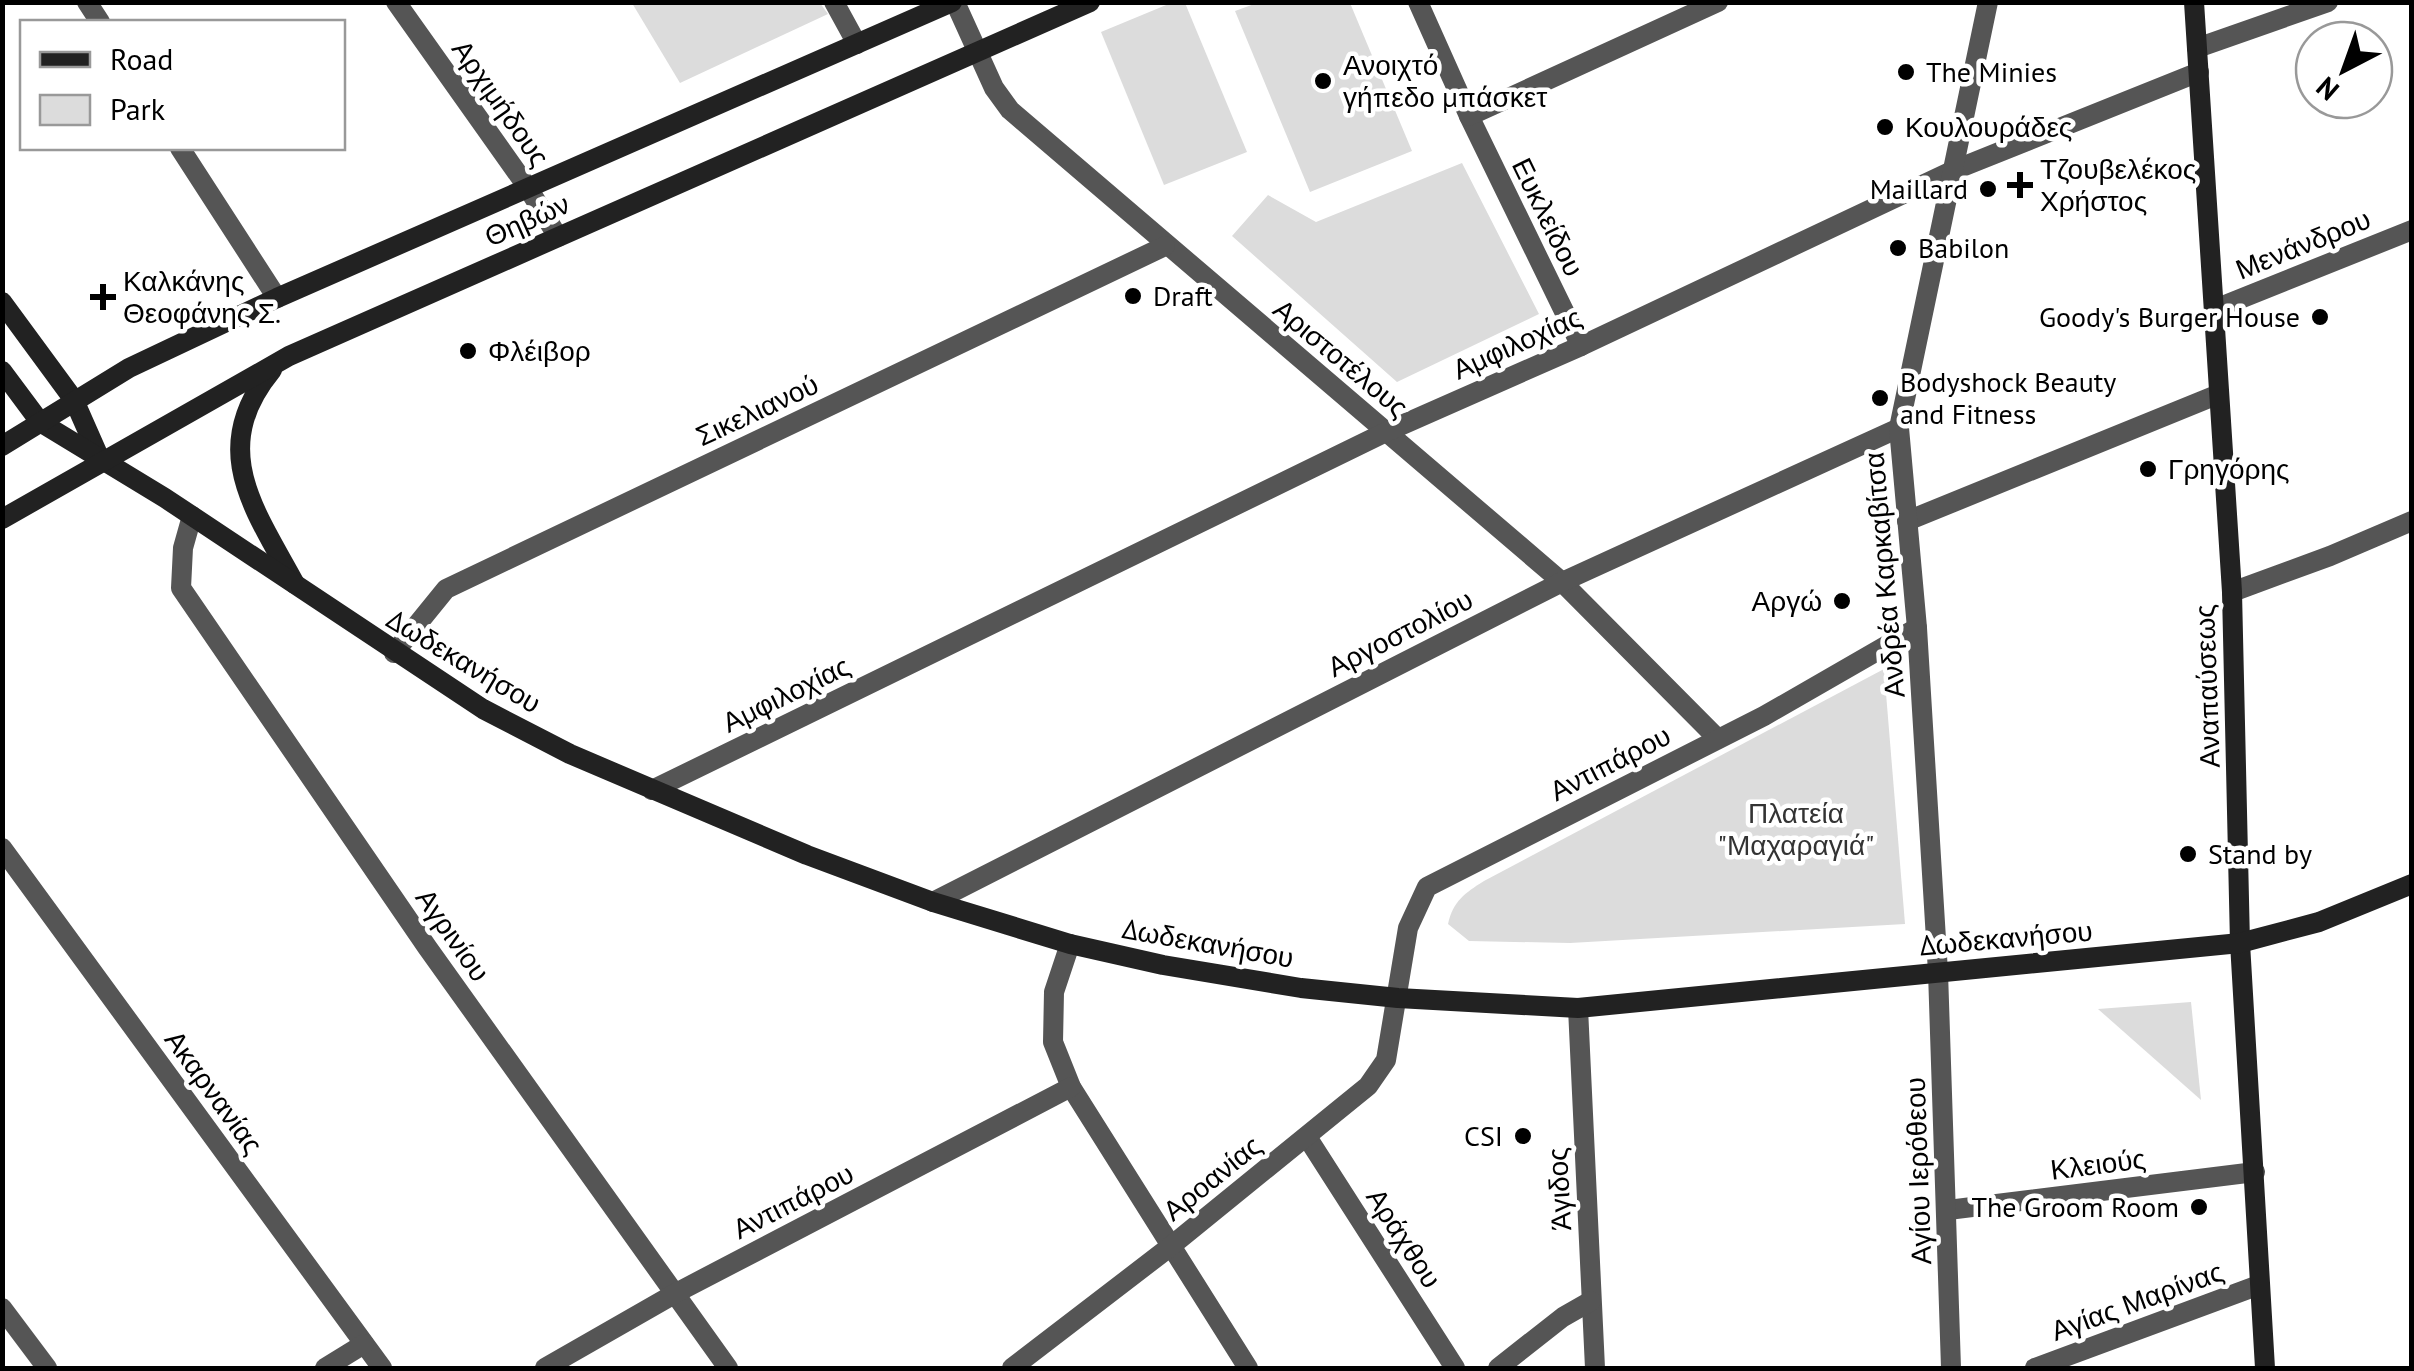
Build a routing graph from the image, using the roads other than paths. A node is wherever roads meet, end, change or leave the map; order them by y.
1 (396, 2) edge
2 (834, 2) edge
3 (954, 2) edge
4 (1090, 2) edge
5 (1418, 2) edge
6 (1718, 2) edge
7 (1988, 2) edge
8 (2194, 2) edge
9 (2328, 2) edge
10 (857, 44) junction
11 (2197, 48) junction
12 (976, 53) junction
13 (2199, 72) junction
14 (1468, 116) junction
15 (181, 150) edge
16 (1952, 170) junction
17 (528, 188) junction
18 (2412, 230) edge
19 (558, 237) junction
20 (1165, 246) junction
21 (277, 298) junction
22 (2, 302) edge
23 (2215, 309) junction
24 (1581, 346) junction
25 (289, 356) junction
26 (2, 371) edge
27 (2220, 394) junction
28 (74, 400) junction
29 (40, 422) junction
30 (1899, 428) junction
31 (1386, 432) junction
32 (2, 446) edge
33 (101, 460) junction
34 (192, 516) junction
35 (2, 519) edge
36 (2412, 520) edge
37 (1907, 521) junction
38 (1562, 582) junction
39 (297, 587) junction
40 (2232, 592) junction
41 (1917, 628) junction
42 (394, 652) junction
43 (1718, 739) junction
44 (652, 790) junction
45 (2, 848) edge
46 (2412, 884) edge
47 (933, 902) junction
48 (2240, 943) junction
49 (1070, 944) junction
50 (1938, 972) junction
51 (1398, 998) junction
52 (1578, 1008) junction
53 (1070, 1088) junction
54 (1307, 1137) junction
55 (2256, 1172) junction
56 (1948, 1210) junction
57 (1172, 1246) junction
58 (2259, 1285) junction
59 (676, 1293) junction
60 (1591, 1301) junction
61 (2, 1308) edge
62 (364, 1344) junction
63 (46, 1368) edge
64 (325, 1368) edge
65 (382, 1368) edge
66 (545, 1368) edge
67 (728, 1368) edge
68 (1012, 1368) edge
69 (1248, 1368) edge
70 (1455, 1368) edge
71 (1498, 1368) edge
72 (1595, 1368) edge
73 (1952, 1368) edge
74 (2035, 1368) edge
75 (2265, 1368) edge

1 - 17 street, Αρχιμήδους
2 - 10 street
3 - 10 street, Θηβών
3 - 12 street, Αριστοτέλους
4 - 12 street, Θηβών
5 - 14 street, Ευκλείδου
6 - 14 street
7 - 16 street, Ανδρέα Καρκαβίτσα
8 - 11 street, Αναπαύσεως
9 - 11 street
10 - 17 street, Θηβών
11 - 13 street, Αναπαύσεως
12 - 19 street, Θηβών
12 - 20 street, Αριστοτέλους
13 - 16 street, Αμφιλοχίας
13 - 23 street, Αναπαύσεως
14 - 24 street, Ευκλείδου
15 - 21 street
16 - 24 street, Αμφιλοχίας
16 - 30 street, Ανδρέα Καρκαβίτσα
17 - 19 street, Αρχιμήδους
17 - 21 street, Θηβών
18 - 23 street, Μενάνδρου
19 - 25 street, Θηβών
20 - 31 street, Αριστοτέλους
20 - 42 street, Σικελιανού
21 - 28 street, Θηβών
22 - 28 street
23 - 27 street, Αναπαύσεως
24 - 31 street, Αμφιλοχίας
25 - 33 street, Θηβών
25 - 39 street
26 - 29 street
27 - 37 street
27 - 40 street, Αναπαύσεως
28 - 29 street, Θηβών
28 - 33 street
29 - 32 street, Θηβών
29 - 33 street, Δωδεκανήσου
30 - 37 street, Ανδρέα Καρκαβίτσα
30 - 38 street, Αργοστολίου
31 - 38 street, Αριστοτέλους
31 - 44 street, Αμφιλοχίας
33 - 34 street, Δωδεκανήσου
33 - 35 street, Θηβών
34 - 39 street, Δωδεκανήσου
34 - 59 street, Αγρινίου
36 - 40 street
37 - 41 street, Ανδρέα Καρκαβίτσα
38 - 43 street, Αριστοτέλους
38 - 47 street, Αργοστολίου
39 - 42 street, Δωδεκανήσου
40 - 48 street, Αναπαύσεως
41 - 43 street, Αντιπάρου
41 - 50 street, Ανδρέα Καρκαβίτσα
42 - 44 street, Δωδεκανήσου
43 - 51 street, Αντιπάρου
44 - 47 street, Δωδεκανήσου
45 - 62 street, Ακαρνανίας
46 - 48 street, Δωδεκανήσου
47 - 49 street, Δωδεκανήσου
48 - 50 street, Δωδεκανήσου
48 - 55 street, Αναπαύσεως
49 - 51 street, Δωδεκανήσου
49 - 53 street
50 - 52 street, Δωδεκανήσου
50 - 56 street, Αγίου Ιερόθεου
51 - 52 street, Δωδεκανήσου
51 - 54 street, Αροανίας
52 - 60 street, Άγιδος
53 - 57 street
53 - 59 street, Αντιπάρου
54 - 57 street, Αροανίας
54 - 70 street, Αράχθου
55 - 56 street, Κλειούς
55 - 58 street, Αναπαύσεως
56 - 73 street, Αγίου Ιερόθεου
57 - 68 street, Αροανίας
57 - 69 street
58 - 74 street, Αγίας Μαρίνας
58 - 75 street, Αναπαύσεως
59 - 66 street, Αντιπάρου
59 - 67 street, Αγρινίου
60 - 71 street
60 - 72 street, Άγιδος
61 - 63 street
62 - 64 street
62 - 65 street, Ακαρνανίας

